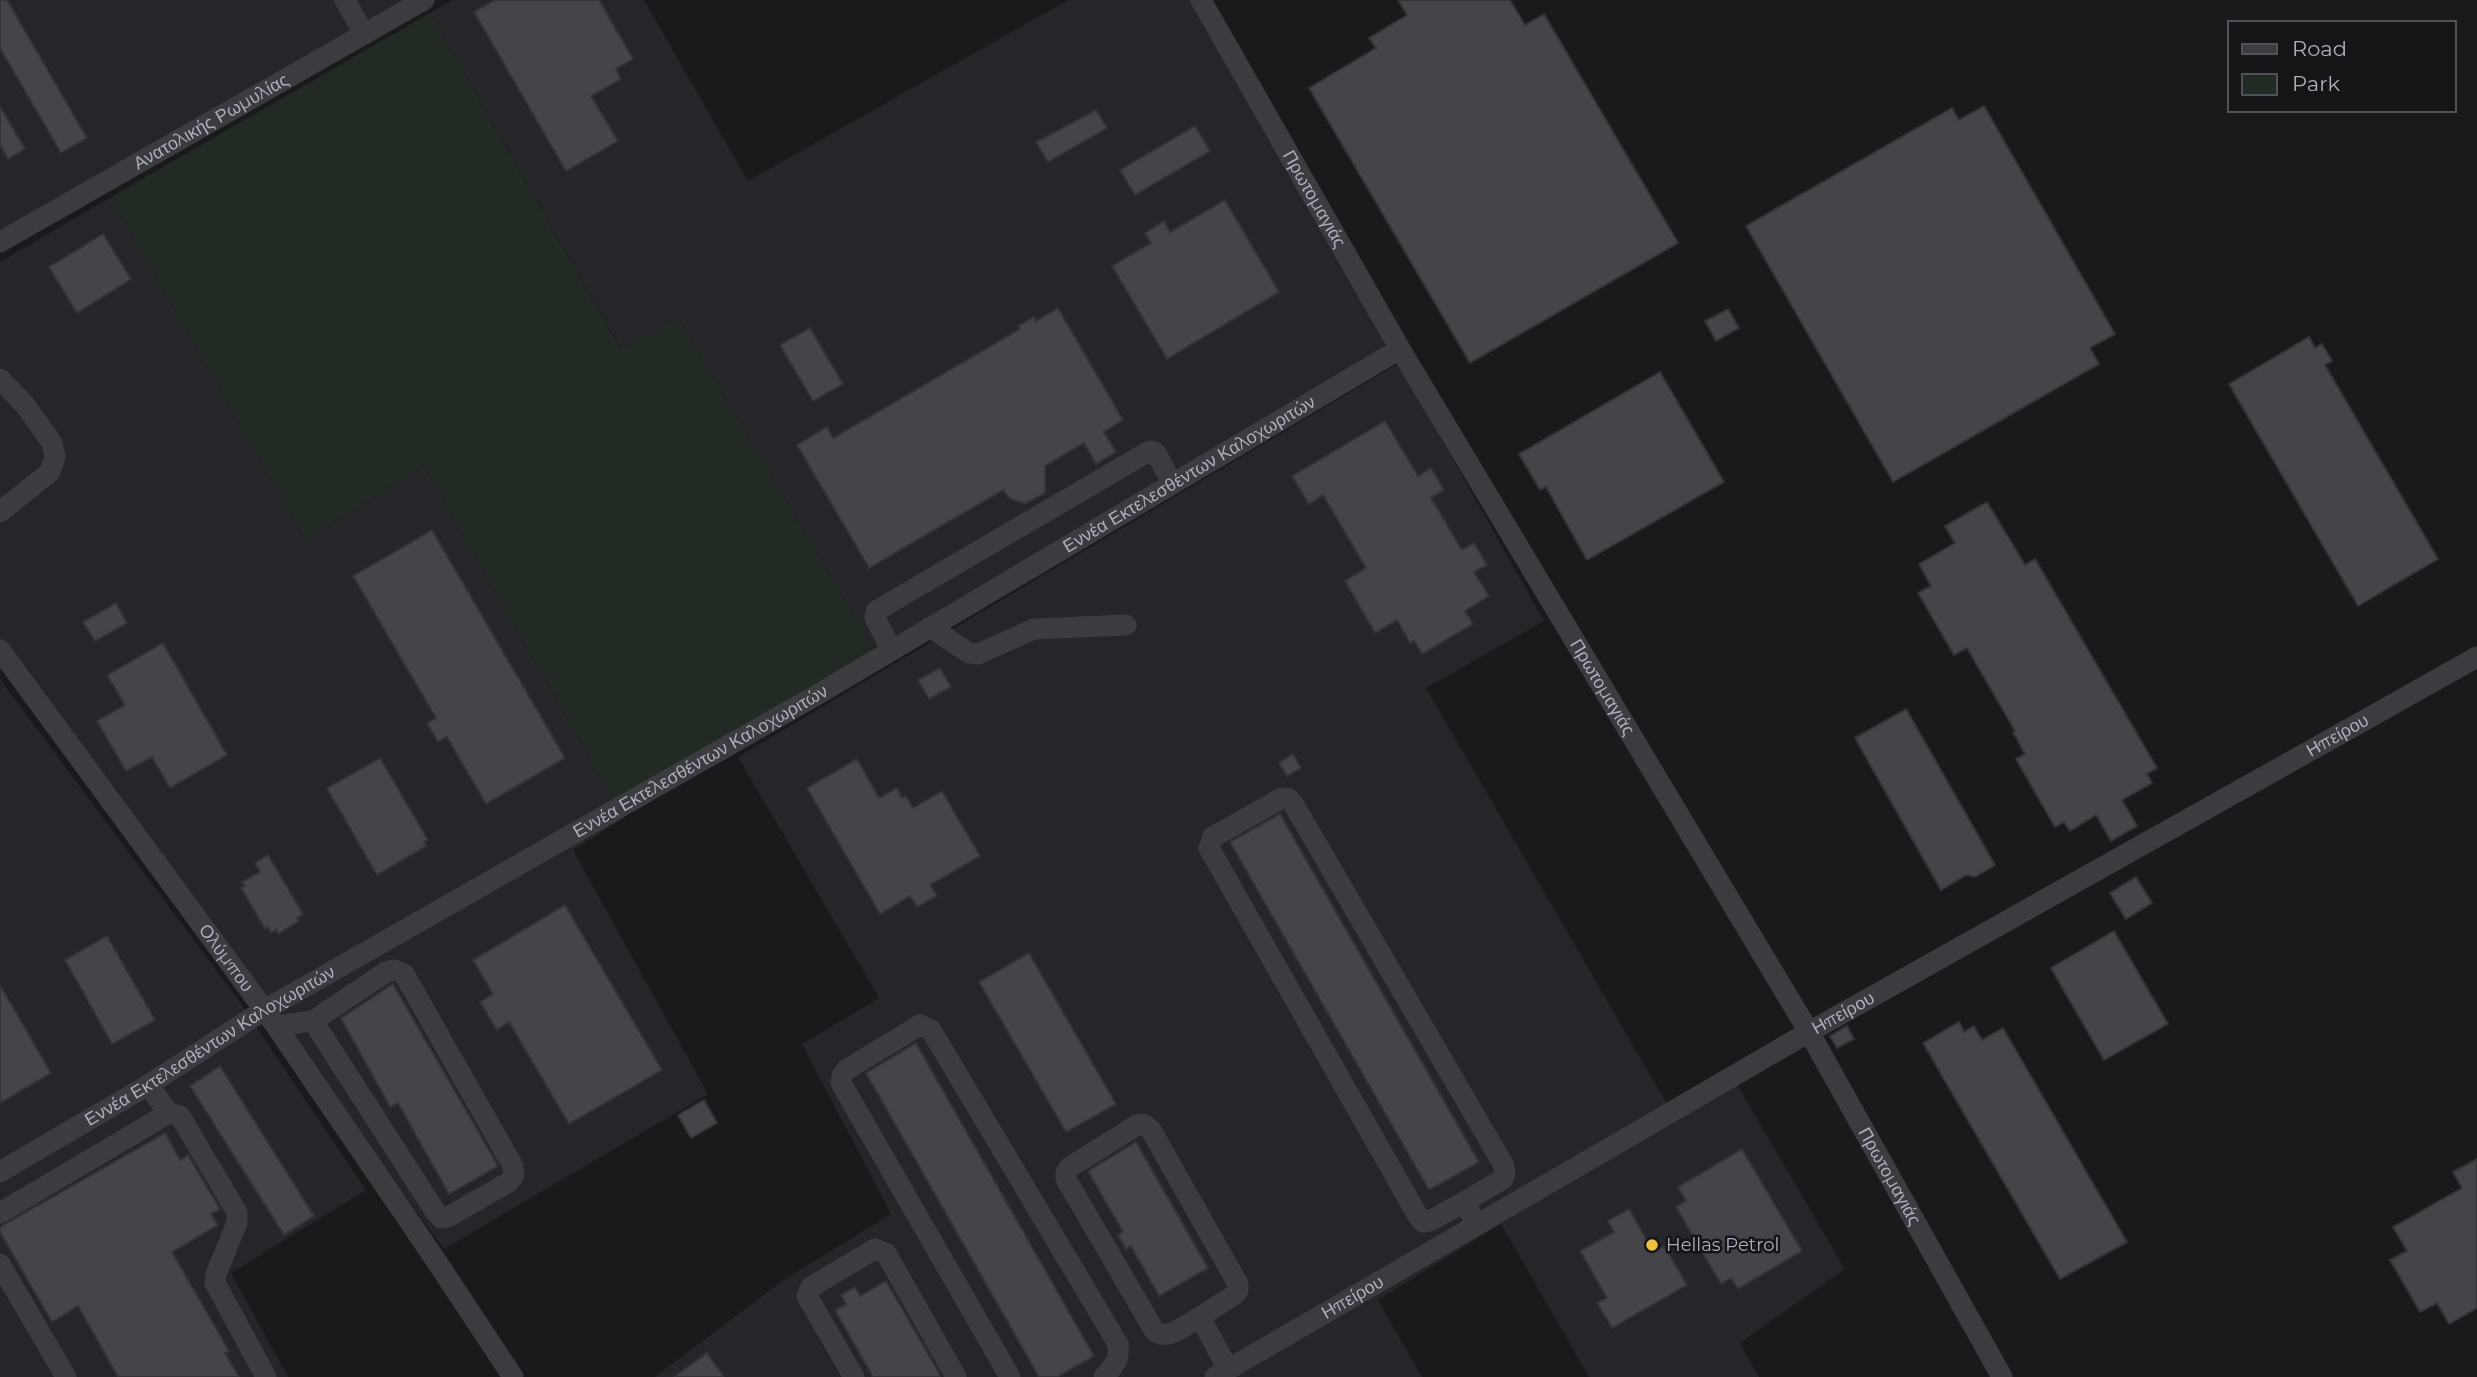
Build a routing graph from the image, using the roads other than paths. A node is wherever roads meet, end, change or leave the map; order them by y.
1 (345, 0) edge
2 (1201, 0) edge
3 (415, 2) edge
4 (364, 34) junction
5 (0, 242) edge
6 (1400, 349) junction
7 (0, 379) edge
8 (1172, 483) junction
9 (0, 512) edge
10 (1126, 625) dead end
11 (930, 627) junction
12 (891, 649) junction
13 (0, 650) edge
14 (2477, 656) edge
15 (270, 1018) junction
16 (313, 1021) junction
17 (1809, 1032) junction
18 (148, 1085) junction
19 (169, 1113) junction
20 (0, 1172) edge
21 (1464, 1202) junction
22 (0, 1213) edge
23 (1477, 1225) junction
24 (0, 1264) edge
25 (1200, 1317) junction
26 (1222, 1373) edge
27 (66, 1377) edge
28 (266, 1377) edge
29 (513, 1377) edge
30 (854, 1377) edge
31 (956, 1377) edge
32 (1010, 1377) edge
33 (1104, 1377) edge
34 (2002, 1377) edge

1 - 4 street
2 - 6 street, Πρωτομαγιάς
3 - 4 street, Ανατολικής Ρωμυλίας
4 - 5 street, Ανατολικής Ρωμυλίας
6 - 8 street, Εννέα Εκτελεσθέντων Καλοχωριτών
6 - 17 street, Πρωτομαγιάς
7 - 9 street
8 - 11 street, Εννέα Εκτελεσθέντων Καλοχωριτών
8 - 12 street
10 - 11 street
11 - 12 street, Εννέα Εκτελεσθέντων Καλοχωριτών
12 - 15 street, Εννέα Εκτελεσθέντων Καλοχωριτών
13 - 15 street, Ολύμπου
14 - 17 street, Ηπείρου
15 - 16 street
15 - 18 street, Εννέα Εκτελεσθέντων Καλοχωριτών
15 - 29 street, Ολύμπου
16 - 16 street
17 - 23 street, Ηπείρου
17 - 34 street, Πρωτομαγιάς
18 - 19 street
18 - 20 street, Εννέα Εκτελεσθέντων Καλοχωριτών
19 - 22 street
19 - 28 street
21 - 21 street
21 - 23 street
23 - 26 street, Ηπείρου
24 - 27 street
25 - 25 street
25 - 26 street
30 - 31 street
32 - 33 street

